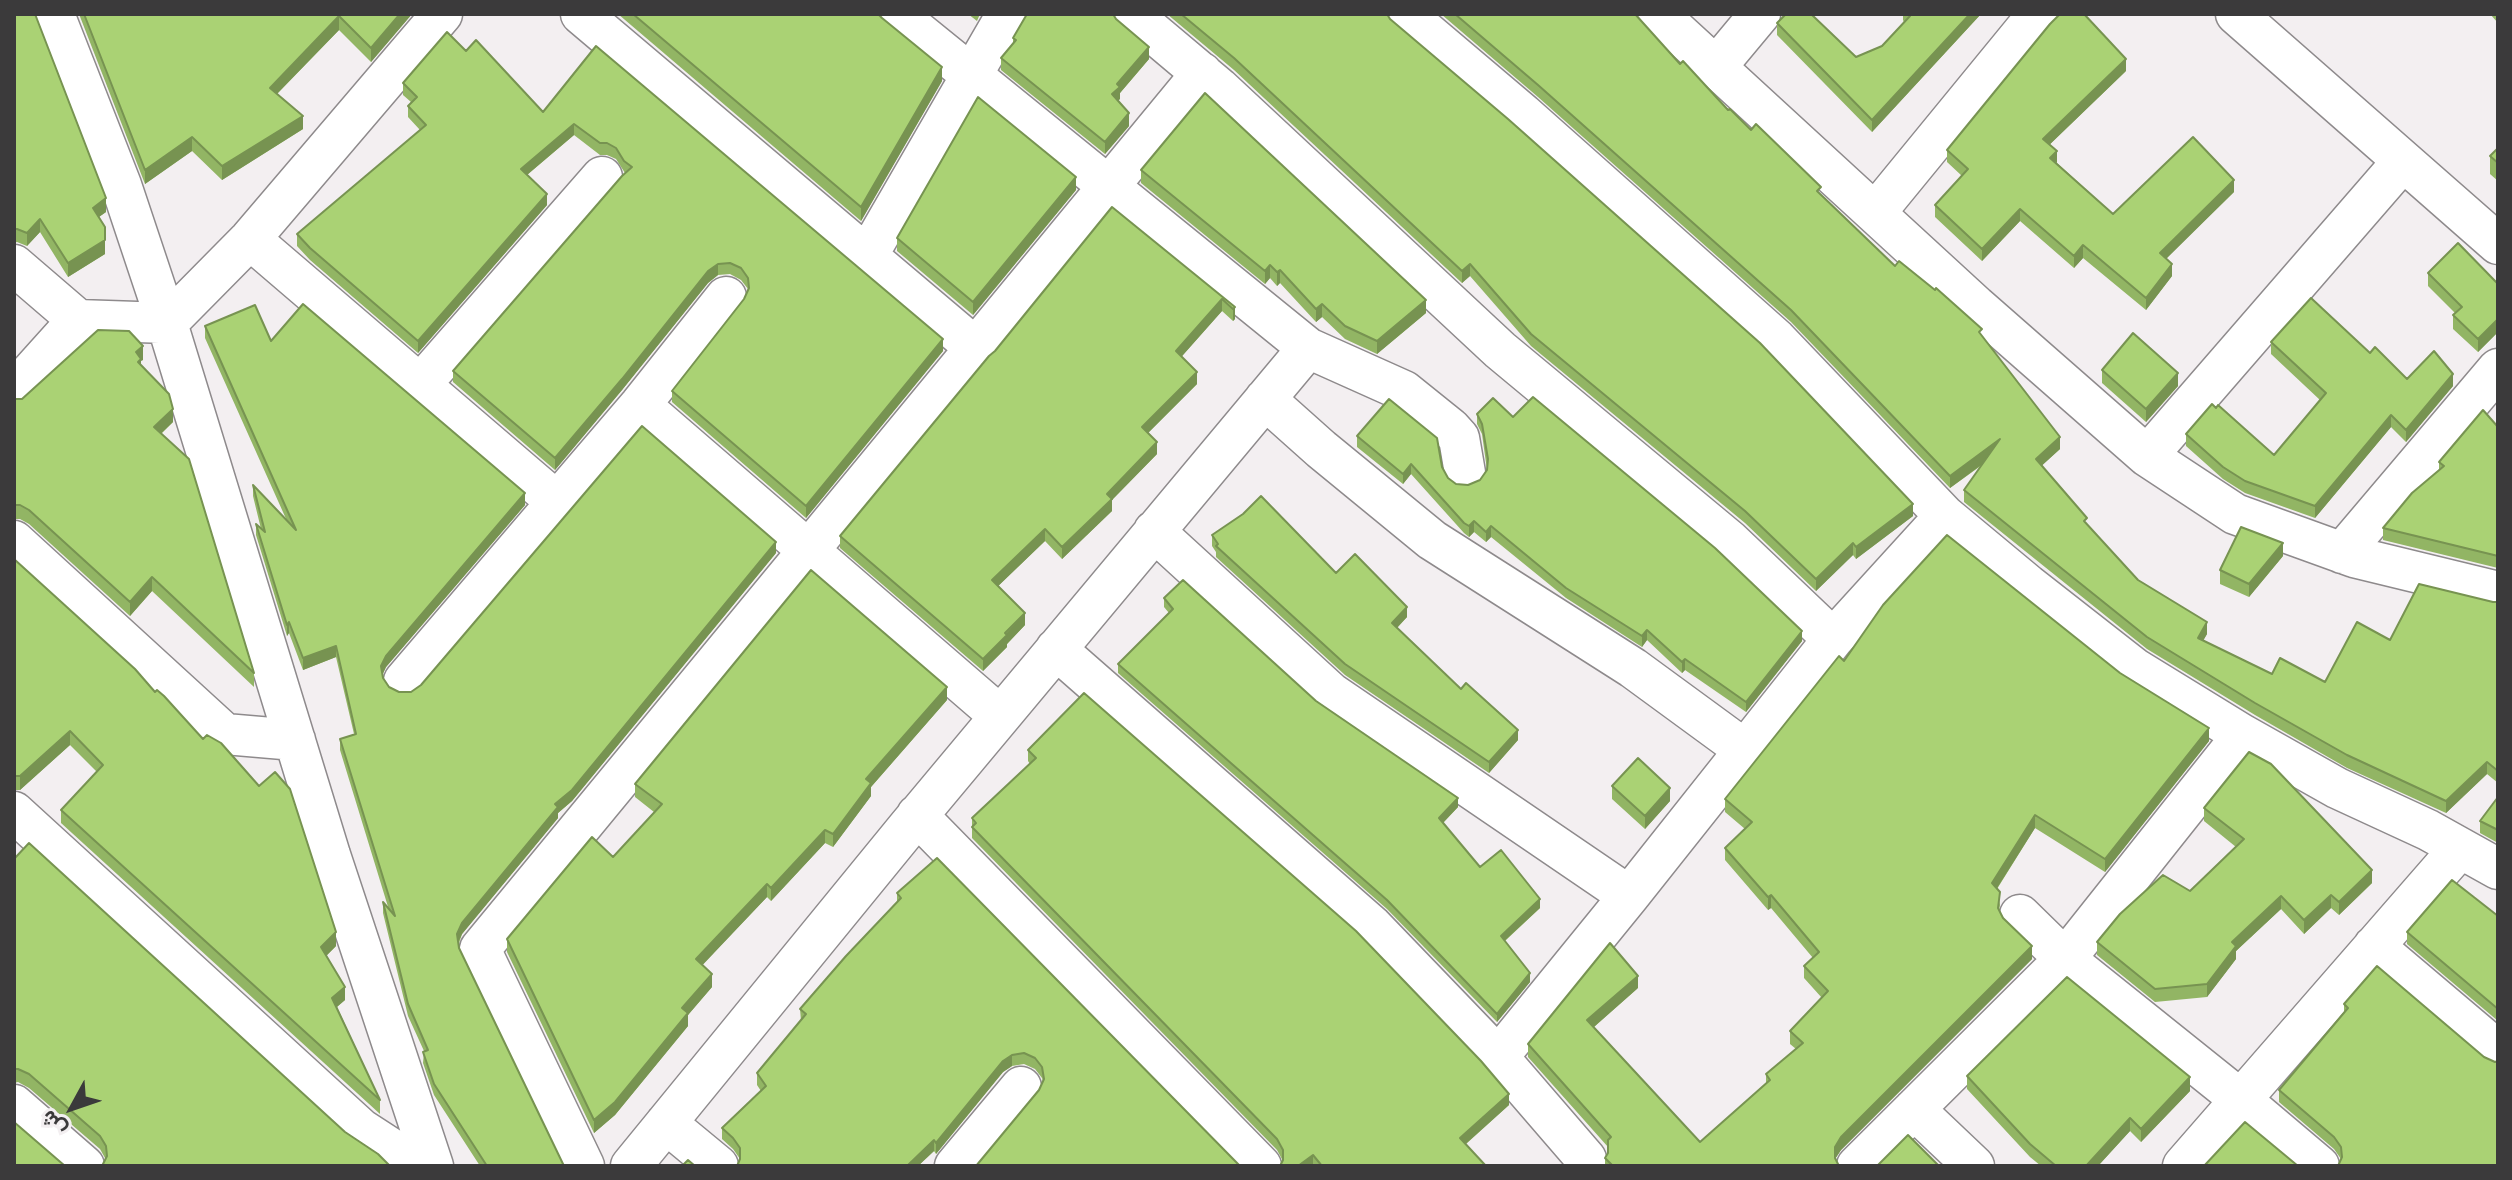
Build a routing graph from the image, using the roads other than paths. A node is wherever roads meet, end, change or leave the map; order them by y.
1 (54, 14) edge
2 (442, 14) edge
3 (581, 14) edge
4 (896, 14) edge
5 (1007, 14) edge
6 (1131, 14) edge
7 (1405, 14) edge
8 (1658, 14) edge
9 (1760, 14) edge
10 (2038, 14) edge
11 (2256, 20) edge
12 (1715, 68) junction
13 (1202, 73) junction
14 (971, 75) junction
15 (2403, 161) junction
16 (602, 177) dead end
17 (1110, 188) junction
18 (1875, 213) junction
19 (250, 239) junction
20 (2498, 244) edge
21 (867, 256) junction
22 (14, 265) edge
23 (726, 297) dead end
24 (78, 320) junction
25 (167, 323) junction
26 (1308, 348) junction
27 (977, 349) junction
28 (2498, 369) edge
29 (420, 385) junction
30 (14, 391) edge
31 (1265, 399) junction
32 (640, 405) junction
33 (2147, 456) junction
34 (1465, 473) dead end
35 (557, 502) junction
36 (1945, 516) junction
37 (1154, 531) junction
38 (14, 541) edge
39 (810, 551) junction
40 (2342, 553) junction
41 (2498, 592) edge
42 (1833, 639) junction
43 (1056, 649) junction
44 (404, 681) dead end
45 (1000, 716) junction
46 (2243, 735) junction
47 (295, 740) junction
48 (1745, 750) junction
49 (14, 812) edge
50 (917, 815) junction
51 (2460, 848) junction
52 (2498, 869) edge
53 (1629, 896) junction
54 (2020, 915) dead end
55 (2374, 946) junction
56 (2065, 959) junction
57 (2498, 1051) edge
58 (1498, 1057) junction
59 (1021, 1087) dead end
60 (2241, 1100) junction
61 (14, 1105) edge
62 (1914, 1109) junction
63 (666, 1123) junction
64 (1586, 1159) dead end
65 (84, 1166) edge
66 (418, 1166) edge
67 (433, 1166) edge
68 (584, 1166) edge
69 (631, 1166) edge
70 (718, 1166) edge
71 (955, 1166) edge
72 (1261, 1166) edge
73 (1857, 1166) edge
74 (1974, 1166) edge
75 (2183, 1166) edge
76 (2319, 1166) edge

1 - 25 street
2 - 19 street
3 - 21 street
4 - 14 street
5 - 14 street
6 - 13 street
7 - 36 street
8 - 12 street
9 - 12 street
10 - 18 street
11 - 15 street
12 - 18 street
13 - 17 street
13 - 42 street
14 - 17 street
14 - 21 street
15 - 20 street
15 - 33 street
16 - 29 street
17 - 26 street
17 - 27 street
18 - 33 street
19 - 25 street
19 - 29 street
21 - 27 street
22 - 24 street
23 - 32 street
24 - 25 street
24 - 30 street
25 - 47 street
26 - 31 street
26 - 34 street
27 - 39 street
28 - 40 street
29 - 35 street
31 - 37 street
31 - 48 street
32 - 35 street
32 - 39 street
33 - 40 street
35 - 44 street
36 - 42 street
36 - 46 street
37 - 43 street
37 - 53 street
38 - 47 street
39 - 45 street
39 - 68 street
40 - 41 street
42 - 48 street
43 - 45 street
43 - 58 street
45 - 50 street
46 - 51 street
46 - 56 street
47 - 67 street
48 - 53 street
49 - 66 street
50 - 63 street
50 - 72 street
51 - 52 street
51 - 55 street
53 - 58 street
54 - 56 street
55 - 57 street
55 - 60 street
56 - 60 street
56 - 62 street
58 - 64 street
59 - 71 street
60 - 75 street
60 - 76 street
61 - 65 street
62 - 73 street
62 - 74 street
63 - 69 street
63 - 70 street

